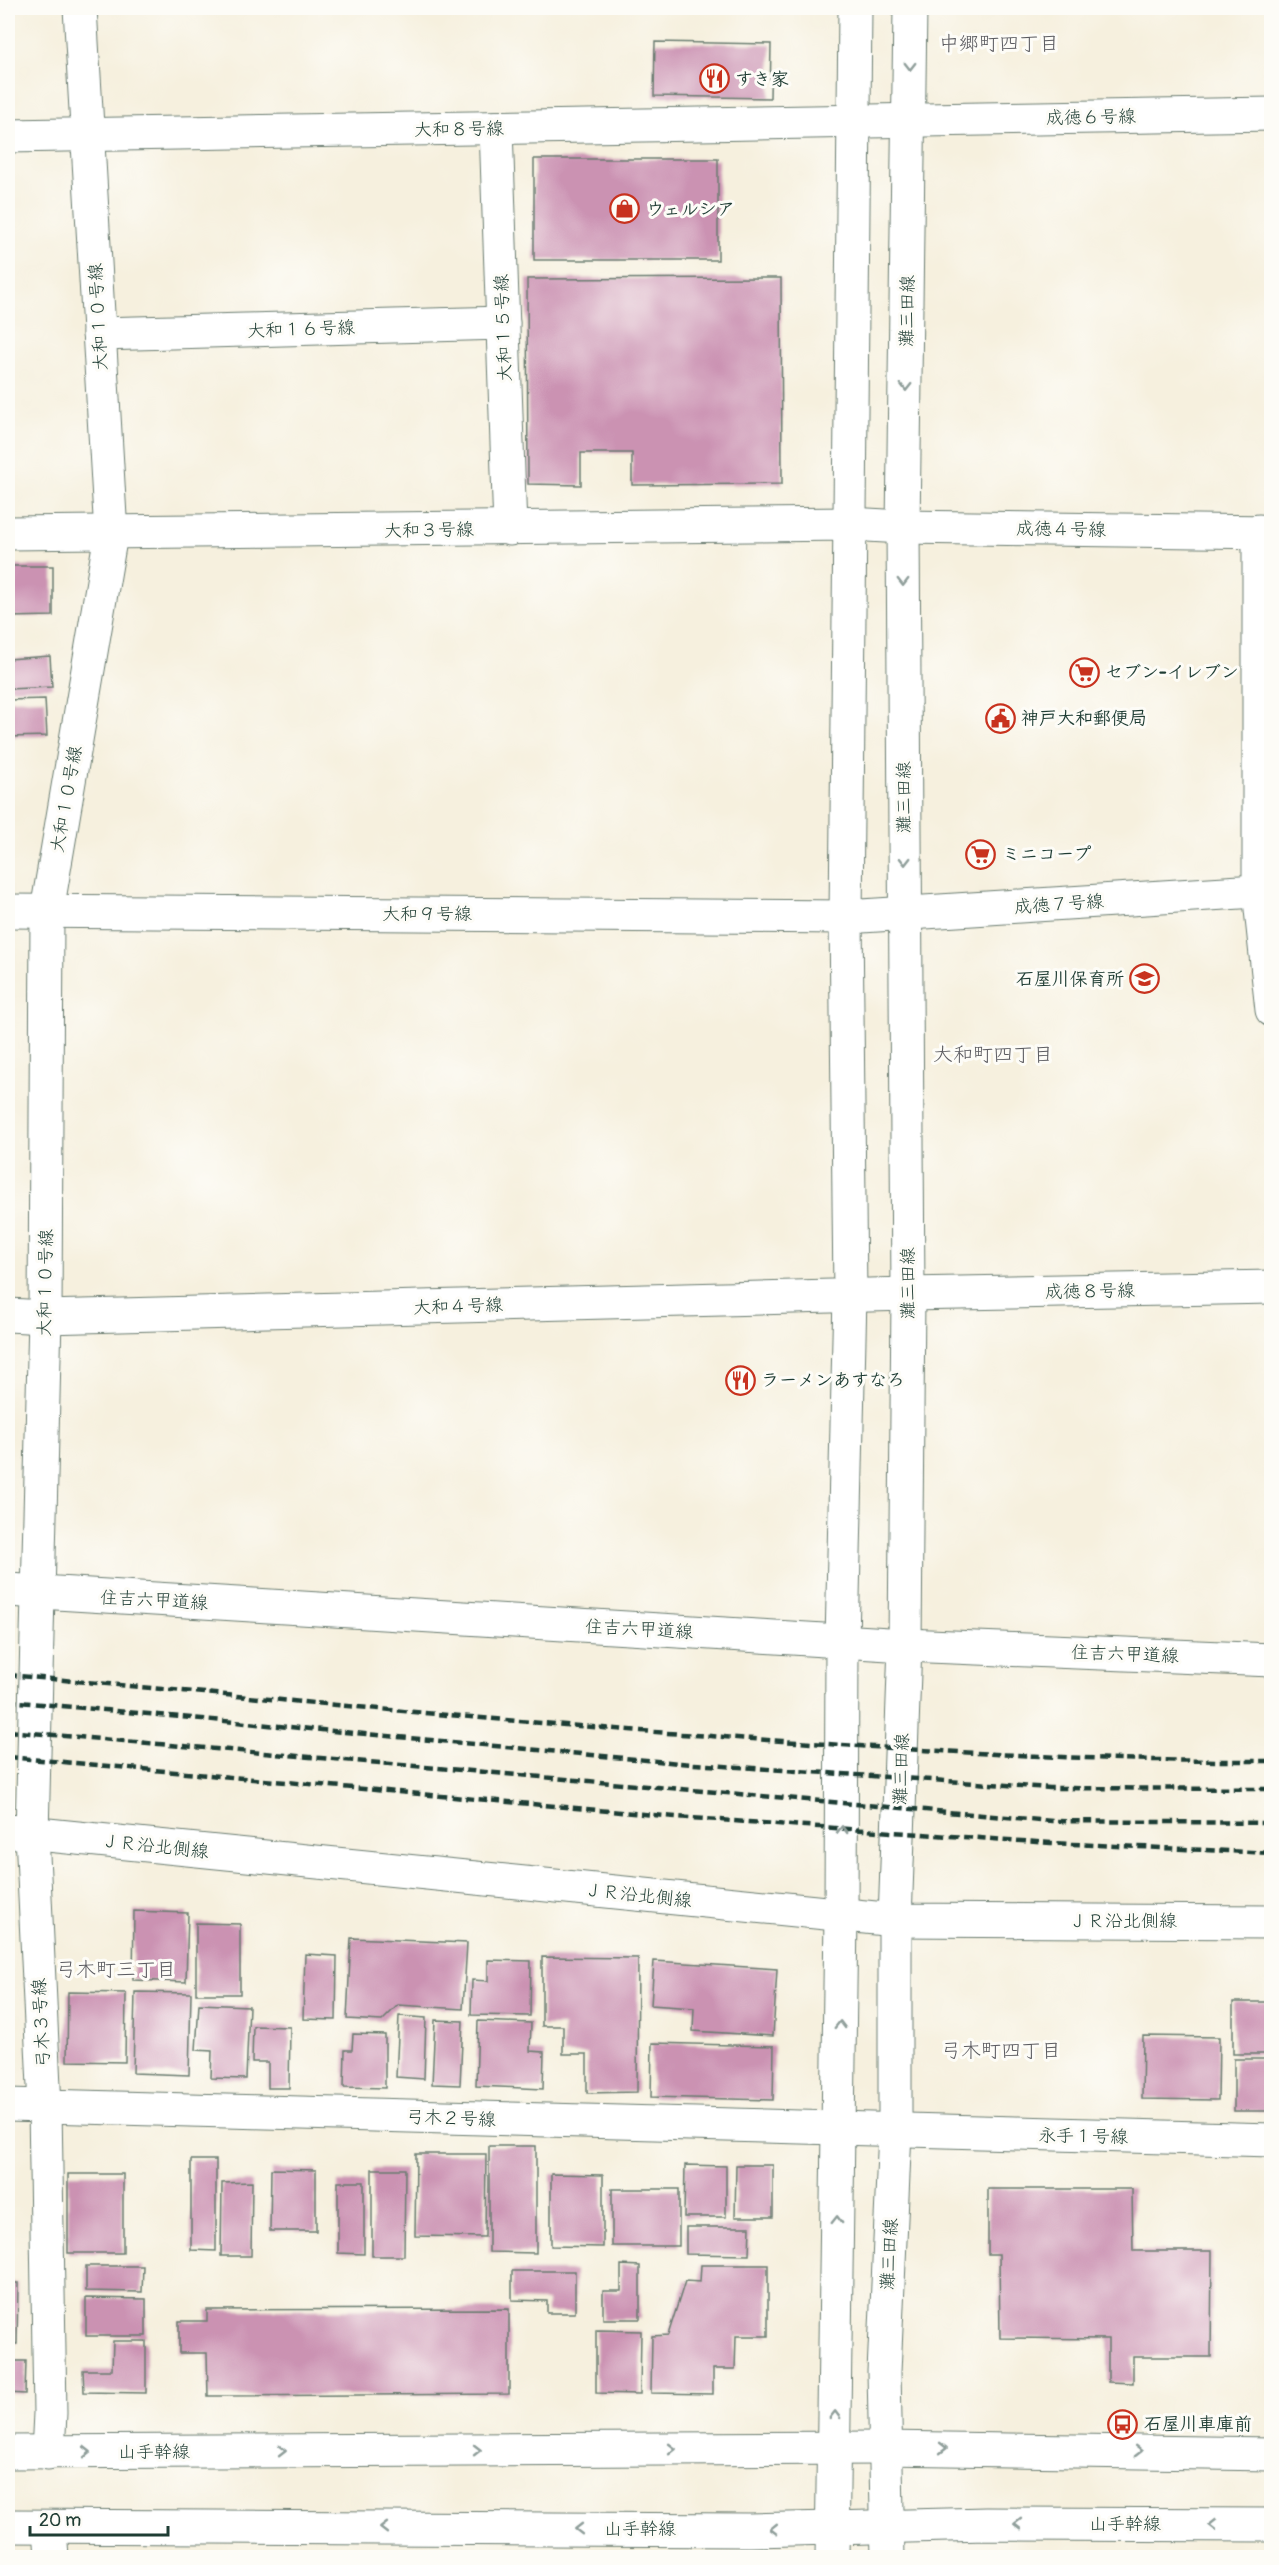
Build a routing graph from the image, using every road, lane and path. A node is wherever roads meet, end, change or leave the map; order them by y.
1 (80, 8) edge
2 (855, 8) edge
3 (910, 8) edge
4 (1272, 114) edge
5 (910, 119) junction
6 (854, 122) junction
7 (496, 128) junction
8 (87, 135) junction
9 (8, 136) edge
10 (503, 323) junction
11 (99, 334) junction
12 (850, 524) junction
13 (903, 527) junction
14 (510, 529) junction
15 (1265, 532) edge
16 (8, 533) edge
17 (111, 534) junction
18 (1266, 890) edge
19 (8, 911) edge
20 (47, 911) junction
21 (905, 914) junction
22 (846, 917) junction
23 (1272, 1010) edge
24 (1272, 1287) edge
25 (908, 1294) junction
26 (850, 1295) junction
27 (8, 1315) edge
28 (45, 1317) junction
29 (8, 1590) edge
30 (40, 1593) junction
31 (842, 1641) junction
32 (905, 1645) junction
33 (1272, 1660) edge
34 (20, 1833) edge
35 (841, 1916) junction
36 (895, 1920) junction
37 (1272, 1922) edge
38 (8, 2105) edge
39 (45, 2107) junction
40 (838, 2129) junction
41 (894, 2131) junction
42 (1272, 2140) edge
43 (834, 2448) junction
44 (885, 2448) junction
45 (8, 2452) edge
46 (48, 2453) junction
47 (1272, 2454) edge
48 (1272, 2525) edge
49 (8, 2526) edge
50 (51, 2542) edge
51 (888, 2542) edge
52 (832, 2543) edge

1 - 8 street, 大和１０号線
2 - 6 street
3 -> 5 street, 灘三田線
4 - 5 street, 成徳６号線
5 - 6 street, 大和８号線
5 -> 13 street, 灘三田線
6 - 7 street, 大和８号線
6 - 12 street
7 - 8 street, 大和８号線
7 - 10 street, 大和１５号線
8 - 9 street, 大和８号線
8 - 11 street, 大和１０号線
10 - 11 street, 大和１６号線
10 - 14 street, 大和１５号線
11 - 17 street, 大和１０号線
12 - 13 street, 成徳４号線
12 - 14 street, 大和３号線
12 - 22 street
13 - 15 street, 成徳４号線
13 -> 21 street, 灘三田線
14 - 17 street, 大和３号線
15 - 18 street
16 - 17 street, 大和３号線
17 - 20 street, 大和１０号線
18 - 21 street, 成徳７号線
18 - 23 street
19 - 20 street, 大和９号線
20 - 22 street, 大和９号線
20 - 28 street, 大和１０号線
21 - 22 street, 成徳７号線
21 - 25 street, 灘三田線
22 - 26 street
24 - 25 street, 成徳８号線
25 - 26 street, 大和４号線
25 - 32 street, 灘三田線
26 - 28 street, 大和４号線
26 - 31 street
27 - 28 street, 大和４号線
28 - 30 street, 大和１０号線
29 - 30 street, 住吉六甲道線
30 - 31 street, 住吉六甲道線
30 - 34 street, 弓木３号線
31 - 32 street, 住吉六甲道線
35 -> 31 street
32 - 33 street, 住吉六甲道線
32 - 36 street, 灘三田線
34 - 35 street, ＪＲ沿北側線
34 - 39 street, 弓木３号線
35 - 36 street, ＪＲ沿北側線
40 -> 35 street
36 - 37 street, ＪＲ沿北側線
36 - 41 street, 灘三田線
38 - 39 street, 弓木２号線
39 - 40 street, 弓木２号線
39 - 46 street, 弓木３号線
40 - 41 street, 弓木２号線
43 -> 40 street
41 - 42 street, 永手１号線
41 - 44 street, 灘三田線
43 - 44 street, 山手幹線
46 -> 43 street, 山手幹線
43 - 52 street
44 -> 47 street, 山手幹線
44 - 51 street, 灘三田線
45 - 46 street, 山手幹線
48 -> 51 street, 山手幹線
49 - 50 street, 山手幹線
52 -> 50 street, 山手幹線
51 - 52 street, 山手幹線

